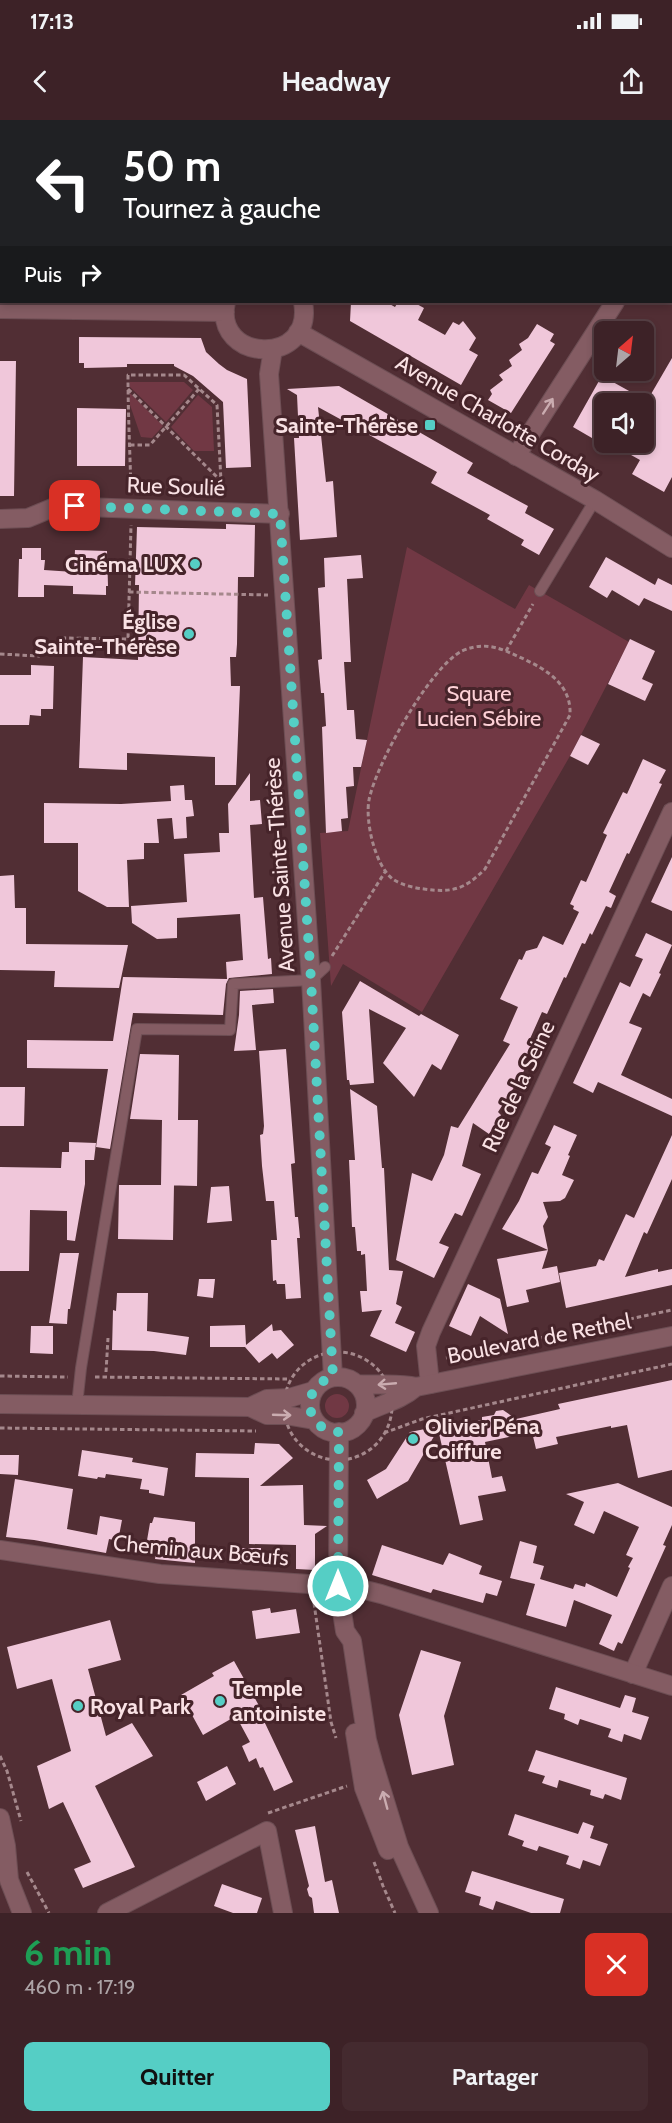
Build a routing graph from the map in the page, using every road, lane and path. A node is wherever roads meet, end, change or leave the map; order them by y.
1 (303, 303) edge
2 (614, 303) edge
3 (226, 307) edge
4 (0, 309) edge
5 (298, 332) junction
6 (273, 349) junction
7 (128, 388) junction
8 (200, 389) junction
9 (167, 427) junction
10 (130, 445) junction
11 (516, 456) junction
12 (595, 500) junction
13 (131, 509) junction
14 (280, 514) junction
15 (0, 519) edge
16 (672, 548) edge
17 (540, 591) joint
18 (129, 592) junction
19 (268, 595) dead end
20 (506, 651) junction
21 (0, 654) edge
22 (672, 812) edge
23 (385, 872) junction
24 (325, 967) joint
25 (311, 980) junction
26 (672, 1310) edge
27 (672, 1336) edge
28 (108, 1338) dead end
29 (341, 1352) dead end
30 (323, 1354) dead end
31 (436, 1360) dead end
32 (672, 1365) edge
33 (106, 1372) dead end
34 (0, 1376) edge
35 (80, 1377) junction
36 (333, 1377) junction
37 (383, 1377) dead end
38 (291, 1379) junction
39 (356, 1384) junction
40 (423, 1386) junction
41 (313, 1391) junction
42 (286, 1393) dead end
43 (0, 1404) edge
44 (77, 1405) junction
45 (393, 1406) dead end
46 (250, 1407) junction
47 (364, 1413) junction
48 (286, 1419) dead end
49 (314, 1420) junction
50 (0, 1428) edge
51 (267, 1431) dead end
52 (339, 1432) junction
53 (383, 1434) junction
54 (348, 1458) dead end
55 (328, 1459) dead end
56 (0, 1550) edge
57 (338, 1586) junction
58 (672, 1586) edge
59 (345, 1631) junction
60 (633, 1674) junction
61 (672, 1686) edge
62 (349, 1785) dead end
63 (0, 1818) edge
64 (267, 1831) junction
65 (22, 1913) edge
66 (107, 1913) edge
67 (283, 1913) edge
68 (417, 1913) edge
69 (429, 1913) edge

1 - 5 street
11 -> 2 street
3 - 4 street
3 - 6 street
5 - 6 street
5 - 11 street, Avenue Charlotte Corday
6 - 14 street, Avenue Sainte-Thérèse
7 - 8 path
7 - 9 path
7 - 10 path
8 - 9 path
8 - 9 path
9 - 10 path
10 - 13 path
11 - 12 street, Avenue Charlotte Corday
12 - 16 street, Avenue Charlotte Corday
12 - 17 lane
13 - 14 street, Rue Soulié
13 - 15 street, Rue Soulié
13 - 18 path
14 - 25 street, Avenue Sainte-Thérèse
17 - 20 path
18 - 19 path
18 - 21 path
20 - 23 path
20 - 23 path
22 - 40 street, Rue de la Seine
23 - 24 path
24 - 25 lane
25 - 35 lane
25 - 36 street, Avenue Sainte-Thérèse
26 - 31 path
27 - 40 street, Boulevard de Rethel
28 - 33 path
29 - 37 path
30 - 38 path
32 - 53 path
34 - 35 path
35 - 38 path
35 - 44 lane
36 - 39 street
36 - 41 street
38 - 42 path
40 -> 39 street, Boulevard de Rethel
39 - 47 street
40 - 47 street, Boulevard de Rethel
41 - 46 street
41 - 49 street
43 - 44 street
44 - 46 street
45 - 53 path
46 -> 49 street
47 - 52 street
48 - 55 path
49 - 52 street
50 - 51 path
52 - 57 street
53 - 54 path
56 - 57 street, Chemin aux Bœufs
57 - 59 street
57 - 60 street, Chemin aux Bœufs
58 - 60 street
59 - 68 street
69 -> 59 street
60 - 61 street, Chemin aux Bœufs
62 - 64 path
63 - 65 street
64 - 66 street
64 - 67 street

